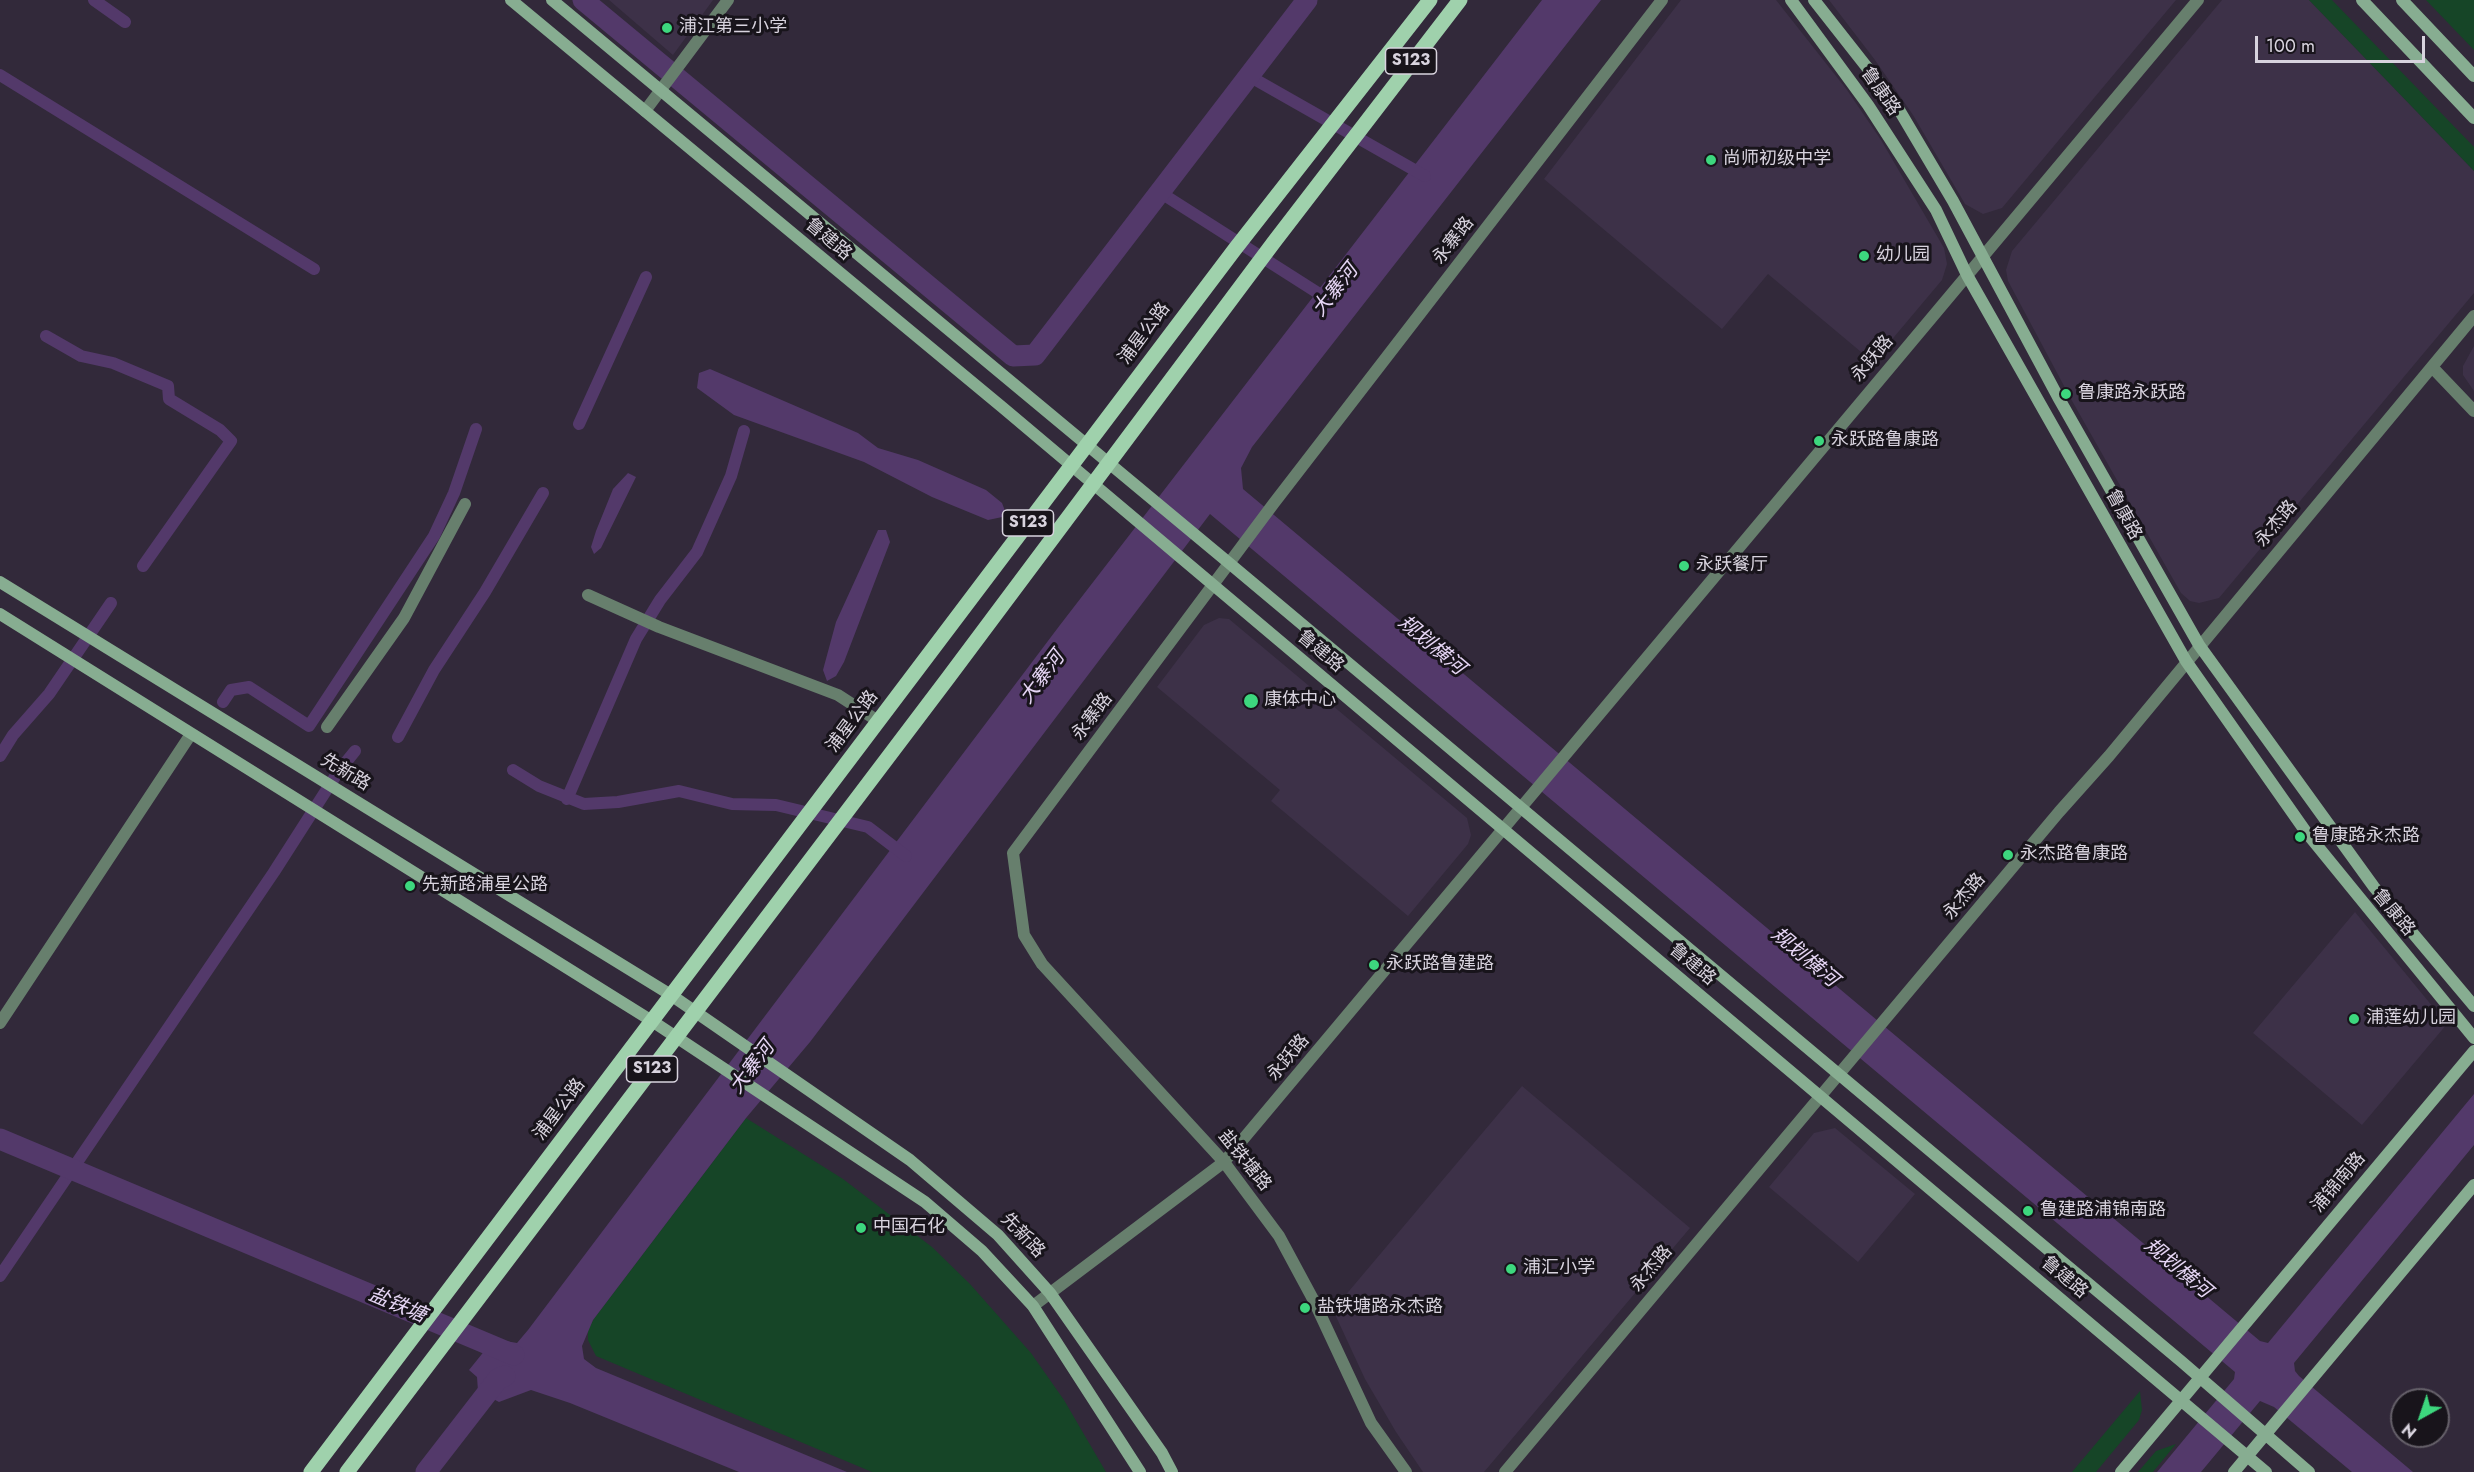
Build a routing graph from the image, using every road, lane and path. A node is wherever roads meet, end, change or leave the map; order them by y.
1 (511, 0) edge
2 (552, 0) edge
3 (728, 0) edge
4 (1430, 0) edge
5 (1460, 0) edge
6 (1662, 0) edge
7 (1791, 0) edge
8 (1814, 0) edge
9 (2198, 0) edge
10 (2362, 0) edge
11 (2402, 0) edge
12 (2474, 76) edge
13 (661, 91) junction
14 (645, 111) junction
15 (2474, 118) edge
16 (1982, 257) junction
17 (1967, 275) junction
18 (2474, 316) edge
19 (2432, 367) junction
20 (2474, 411) edge
21 (1086, 444) junction
22 (1108, 462) junction
23 (1071, 466) junction
24 (1092, 484) junction
25 (465, 504) dead end
26 (1229, 563) junction
27 (0, 582) edge
28 (1213, 585) junction
29 (588, 595) dead end
30 (0, 614) edge
31 (2199, 645) junction
32 (2186, 661) junction
33 (878, 721) junction
34 (327, 727) dead end
35 (191, 734) junction
36 (1520, 807) junction
37 (1502, 829) junction
38 (1018, 902) joint
39 (671, 995) junction
40 (2474, 1005) edge
41 (696, 1012) junction
42 (652, 1021) junction
43 (0, 1023) edge
44 (677, 1037) junction
45 (2474, 1038) edge
46 (2474, 1051) edge
47 (1839, 1074) junction
48 (1820, 1096) junction
49 (1224, 1162) junction
50 (2474, 1185) edge
51 (1050, 1293) junction
52 (1033, 1306) junction
53 (2200, 1378) junction
54 (2181, 1400) junction
55 (2265, 1434) junction
56 (2247, 1456) junction
57 (311, 1472) edge
58 (347, 1472) edge
59 (1140, 1472) edge
60 (1172, 1472) edge
61 (1406, 1472) edge
62 (1505, 1472) edge
63 (2121, 1472) edge
64 (2234, 1472) edge
65 (2266, 1472) edge
66 (2309, 1472) edge

1 - 14 street, 鲁建路
2 - 13 street, 鲁建路
3 - 13 street
4 - 21 main road, 浦星公路 / S123
5 - 22 main road, S123
6 - 26 street, 永寨路
7 - 17 street, 鲁康路
8 - 16 street, 鲁康路
9 - 16 street, 永跃路
10 - 15 street
11 - 12 street
13 - 14 street
13 - 21 street, 鲁建路
14 - 23 street, 鲁建路
16 - 17 street, 永跃路
16 - 31 street, 鲁康路
17 - 32 street, 鲁康路
17 - 36 street, 永跃路
18 - 19 street, 永杰路
19 - 20 street
19 - 31 street, 永杰路
21 - 22 street, 鲁建路
21 - 23 main road, 浦星公路 / S123
22 - 24 main road, S123
22 - 26 street, 鲁建路
23 - 24 street, 鲁建路
23 - 33 main road, 浦星公路 / S123
24 - 28 street, 鲁建路
24 - 41 main road, S123
25 - 34 street
26 - 28 street, 永寨路
26 - 36 street, 鲁建路
27 - 39 street, 先新路
28 - 37 street, 鲁建路
28 - 38 street, 永寨路
29 - 33 street
30 - 35 street
31 - 32 street, 永杰路
31 - 40 street, 鲁康路
32 - 45 street, 鲁康路
32 - 47 street, 永杰路
33 - 39 main road, 浦星公路 / S123
35 - 42 street
35 - 43 street
36 - 37 street, 永跃路
36 - 47 street, 鲁建路
37 - 48 street, 鲁建路
37 - 49 street, 永跃路
38 - 49 street, 盐铁塘路
39 - 41 street, 先新路
39 - 42 main road, 浦星公路 / S123
41 - 44 main road, S123
41 - 51 street, 先新路
42 - 44 street
42 - 57 main road, 浦星公路 / S123
44 - 52 street
44 - 58 main road, S123
46 - 53 street, 浦锦南路
47 - 48 street, 永杰路
47 - 53 street, 鲁建路
48 - 54 street, 鲁建路
48 - 62 street, 永杰路
49 - 51 street, 永跃路
49 - 61 street, 盐铁塘路
50 - 55 street
51 - 52 street, 永跃路
51 - 60 street, 先新路
52 - 59 street
53 - 54 street, 浦锦南路
53 - 55 street, 鲁建路
54 - 56 street, 鲁建路
54 - 63 street, 浦锦南路
55 - 56 street
55 - 66 street, 鲁建路
56 - 64 street
56 - 65 street, 鲁建路

